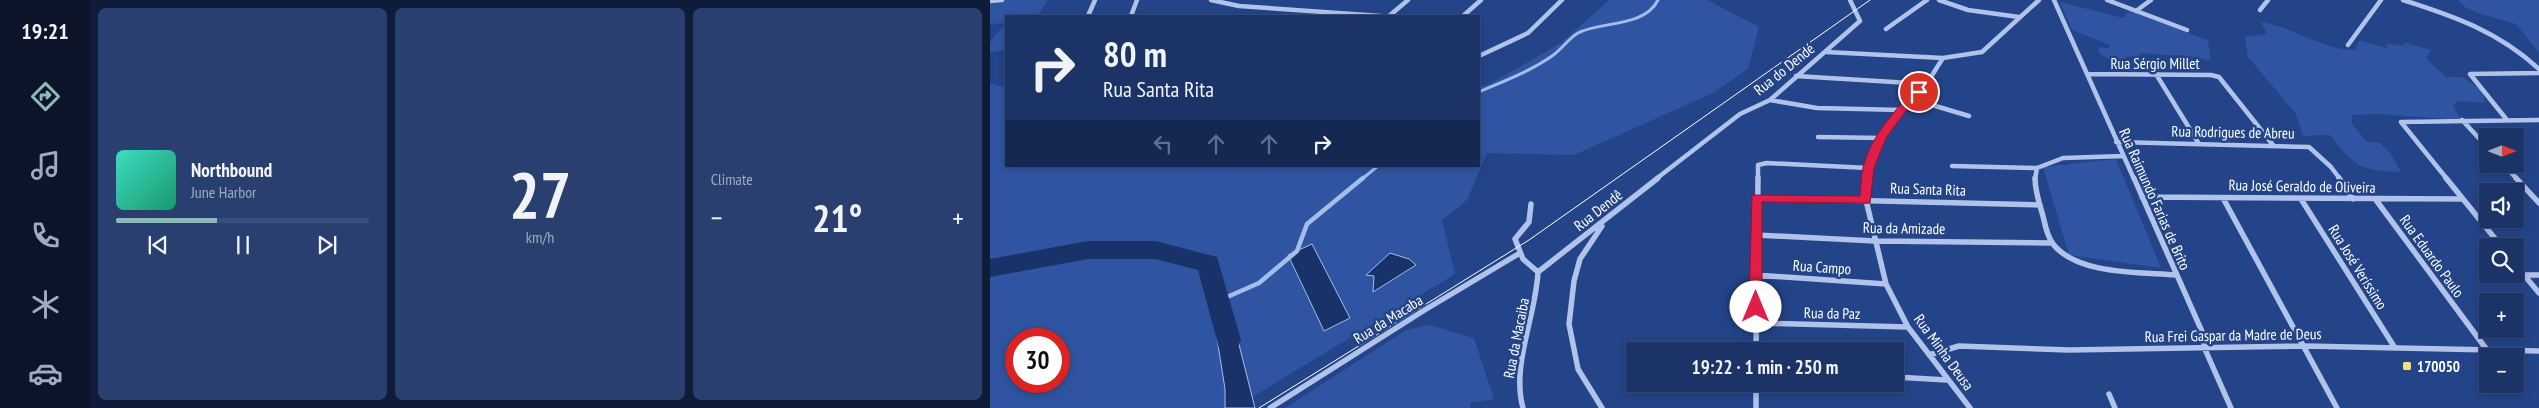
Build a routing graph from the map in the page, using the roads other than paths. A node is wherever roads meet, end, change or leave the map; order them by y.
1 (1002, 0) edge
2 (1095, 0) edge
3 (1137, 0) edge
4 (1211, 0) edge
5 (1408, 0) edge
6 (1481, 0) edge
7 (1562, 0) edge
8 (1850, 0) edge
9 (1927, 0) edge
10 (1939, 0) edge
11 (2039, 0) edge
12 (2054, 0) edge
13 (2107, 0) edge
14 (2151, 0) edge
15 (2268, 0) edge
16 (2381, 0) edge
17 (2403, 0) edge
18 (990, 1) edge
19 (2260, 10) dead end
20 (2136, 11) junction
21 (1088, 15) edge
22 (1131, 15) edge
23 (1367, 15) edge
24 (1390, 15) edge
25 (1464, 15) edge
26 (2019, 16) junction
27 (1886, 29) dead end
28 (2187, 30) dead end
29 (2348, 46) dead end
30 (1826, 52) junction
31 (1480, 56) edge
32 (1943, 58) junction
33 (2539, 71) edge
34 (2086, 74) junction
35 (2156, 74) junction
36 (1796, 76) junction
37 (1926, 84) junction
38 (1912, 99) junction
39 (1770, 100) junction
40 (1901, 110) junction
41 (1969, 116) dead end
42 (2462, 120) junction
43 (2507, 120) junction
44 (2536, 120) edge
45 (2539, 125) edge
46 (1818, 137) dead end
47 (1881, 138) junction
48 (2479, 138) edge
49 (2116, 142) junction
50 (2199, 144) junction
51 (2273, 144) junction
52 (2123, 156) junction
53 (1952, 166) dead end
54 (1672, 167) joint
55 (1868, 168) junction
56 (2037, 168) junction
57 (2511, 173) edge
58 (2142, 197) junction
59 (1756, 198) junction
60 (2223, 198) junction
61 (2301, 199) junction
62 (2353, 199) junction
63 (2462, 199) junction
64 (1866, 200) junction
65 (2376, 200) junction
66 (2539, 203) edge
67 (1531, 204) dead end
68 (2040, 205) junction
69 (1607, 219) junction
70 (1756, 235) junction
71 (2494, 238) edge
72 (1875, 240) junction
73 (2052, 243) junction
74 (1520, 254) junction
75 (1538, 272) junction
76 (1756, 275) junction
77 (2176, 275) junction
78 (2524, 275) joint
79 (2539, 275) edge
80 (1886, 284) junction
81 (2539, 293) edge
82 (1755, 323) junction
83 (1908, 327) junction
84 (1756, 342) edge
85 (2305, 346) junction
86 (2204, 347) junction
87 (2395, 348) junction
88 (2486, 348) edge
89 (2479, 350) edge
90 (2524, 351) edge
91 (2539, 351) edge
92 (1929, 354) junction
93 (1904, 378) edge
94 (1947, 380) junction
95 (1756, 392) edge
96 (2109, 394) dead end
97 (1270, 408) edge
98 (1523, 408) edge
99 (1602, 408) edge
100 (1756, 408) edge
101 (1970, 408) edge
102 (2115, 408) edge
103 (2231, 408) edge
104 (2337, 408) edge

1 - 18 street
2 - 21 street
3 - 22 street
4 - 23 street
5 - 24 street
6 - 25 street
7 - 31 street
8 - 30 street, Rua do Dendé
9 - 27 street
10 - 26 street
11 - 26 street
12 - 34 street, Rua Raimundo Farias de Brito
13 - 20 street
14 - 20 street
15 - 19 street
16 - 29 street
17 - 33 street
20 - 28 street
26 - 32 street
30 - 32 street
30 - 36 street, Rua do Dendé
32 - 37 street, Rua Minha Deusa
33 - 43 street
34 - 35 street, Rua Sérgio Millet
34 - 49 street, Rua Raimundo Farias de Brito
35 - 50 street
35 - 51 street, Rua Sérgio Millet
36 - 37 street
36 - 39 street, Rua do Dendé
37 - 38 street, Rua Minha Deusa
38 - 40 street, Rua Minha Deusa
38 - 41 street
39 - 40 street
39 - 54 street, Rua do Dendé
40 - 47 street, Rua Minha Deusa
42 - 43 street
42 - 48 street
42 - 63 street
43 - 44 street
44 - 45 street
46 - 47 street
47 - 55 street, Rua Minha Deusa
49 - 50 street, Rua Rodrigues de Abreu
49 - 52 street, Rua Raimundo Farias de Brito
50 - 51 street, Rua Rodrigues de Abreu
51 - 62 street, Rua Rodrigues de Abreu
52 - 56 street
52 - 58 street, Rua Raimundo Farias de Brito
53 - 56 street
54 - 69 street, Rua Dendê
55 - 59 street
55 - 64 street, Rua Minha Deusa
56 - 68 street
57 - 66 street
58 - 60 street, Rua José Geraldo de Oliveira
58 - 77 street, Rua Raimundo Farias de Brito
59 - 64 street, Rua Santa Rita
59 - 70 street
60 - 61 street, Rua José Geraldo de Oliveira
60 - 85 street
61 - 62 street, Rua José Geraldo de Oliveira
61 - 87 street, Rua José Veríssimo
62 - 65 street, Rua José Geraldo de Oliveira
63 - 65 street, Rua José Geraldo de Oliveira
63 - 71 street
64 - 68 street, Rua Santa Rita
64 - 72 street, Rua Minha Deusa
65 - 88 street, Rua Eduardo Paulo
67 - 74 street
68 - 73 street
69 - 75 street, Rua Dendê
69 - 99 street
70 - 72 street, Rua da Amizade
70 - 76 street
72 - 73 street, Rua da Amizade
72 - 80 street, Rua Minha Deusa
73 - 77 street
74 - 75 street
74 - 97 street, Rua da Macaba
75 - 98 street, Rua da Macaiba
76 - 80 street, Rua Campo
76 - 82 street
77 - 86 street, Rua Raimundo Farias de Brito
78 - 79 street
78 - 81 street
80 - 83 street, Rua Minha Deusa
82 - 83 street, Rua da Paz
82 - 84 street
83 - 92 street, Rua Minha Deusa
85 - 86 street, Rua Frei Gaspar da Madre de Deus
85 - 87 street, Rua Frei Gaspar da Madre de Deus
85 - 104 street
86 - 92 street, Rua Frei Gaspar da Madre de Deus
86 - 103 street, Rua Raimundo Farias de Brito
87 - 89 street, Rua Frei Gaspar da Madre de Deus
90 - 91 street, Rua Frei Gaspar da Madre de Deus
92 - 94 street, Rua Minha Deusa
93 - 94 street
94 - 101 street, Rua Minha Deusa
95 - 100 street
96 - 102 street

